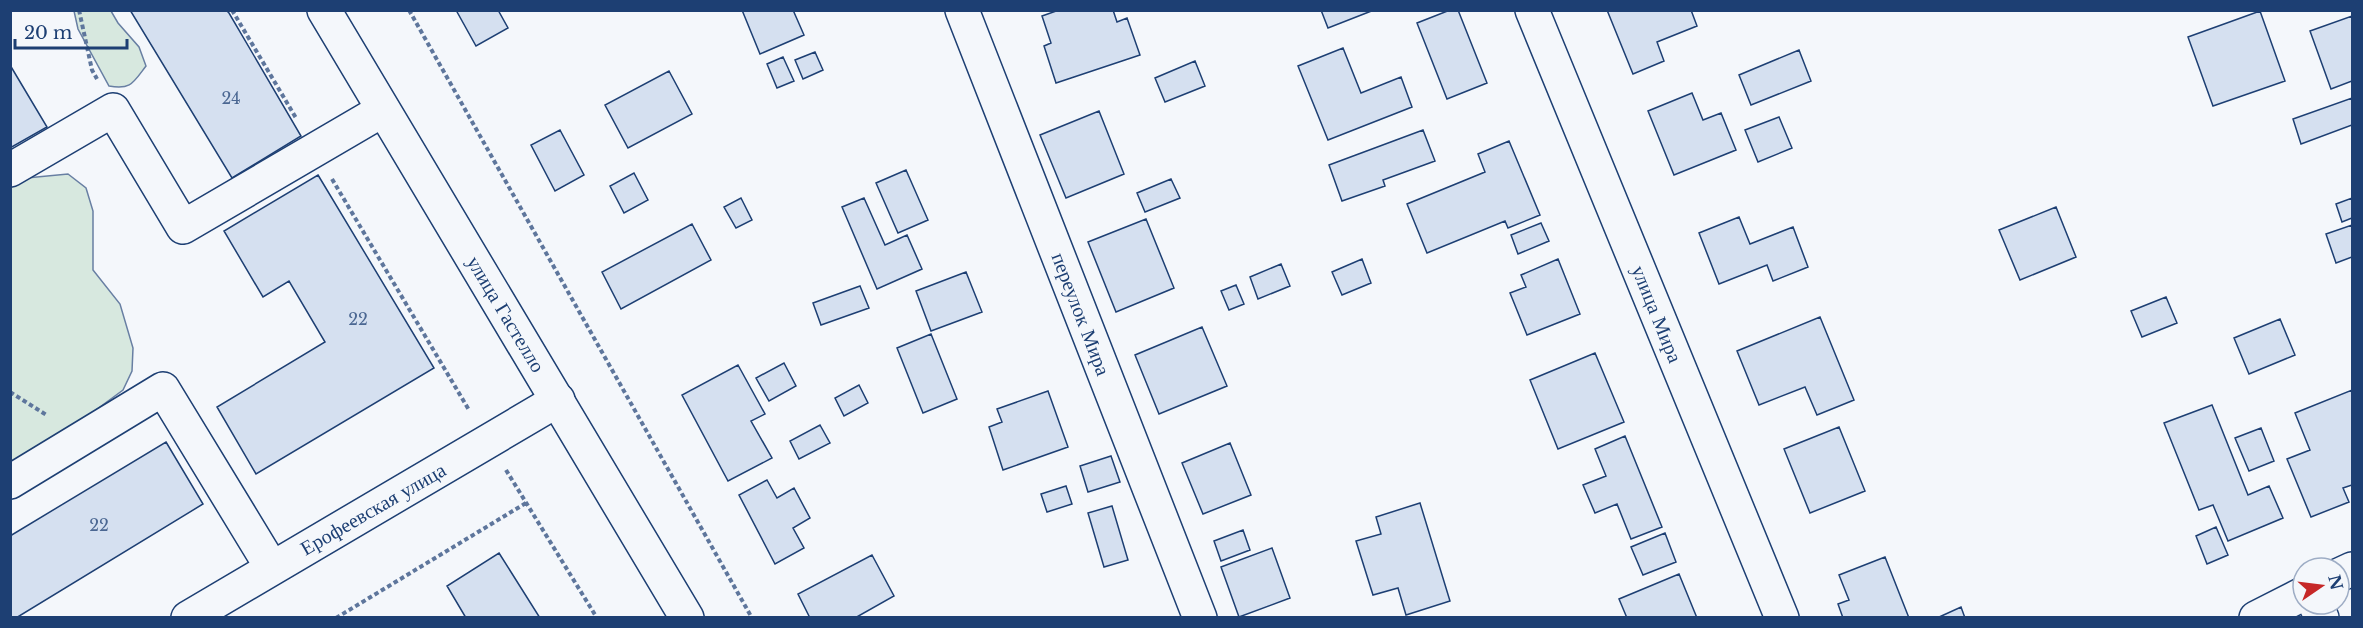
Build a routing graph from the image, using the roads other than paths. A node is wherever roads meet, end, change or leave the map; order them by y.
1 (324, 10) edge
2 (962, 10) edge
3 (1532, 10) edge
4 (383, 110) junction
5 (10, 170) edge
6 (558, 400) junction
7 (10, 482) edge
8 (272, 568) junction
9 (2291, 600) edge
10 (188, 618) edge
11 (687, 618) edge
12 (1200, 618) edge
13 (1782, 618) edge
14 (2256, 618) edge

1 - 4 street, улица Гастелло
2 - 12 street, переулок Мира
3 - 13 street, улица Мира
4 - 5 street
4 - 6 street, улица Гастелло
6 - 8 street, Ерофеевская улица
6 - 11 street, улица Гастелло
7 - 8 street
8 - 10 street, Ерофеевская улица
9 - 14 street

